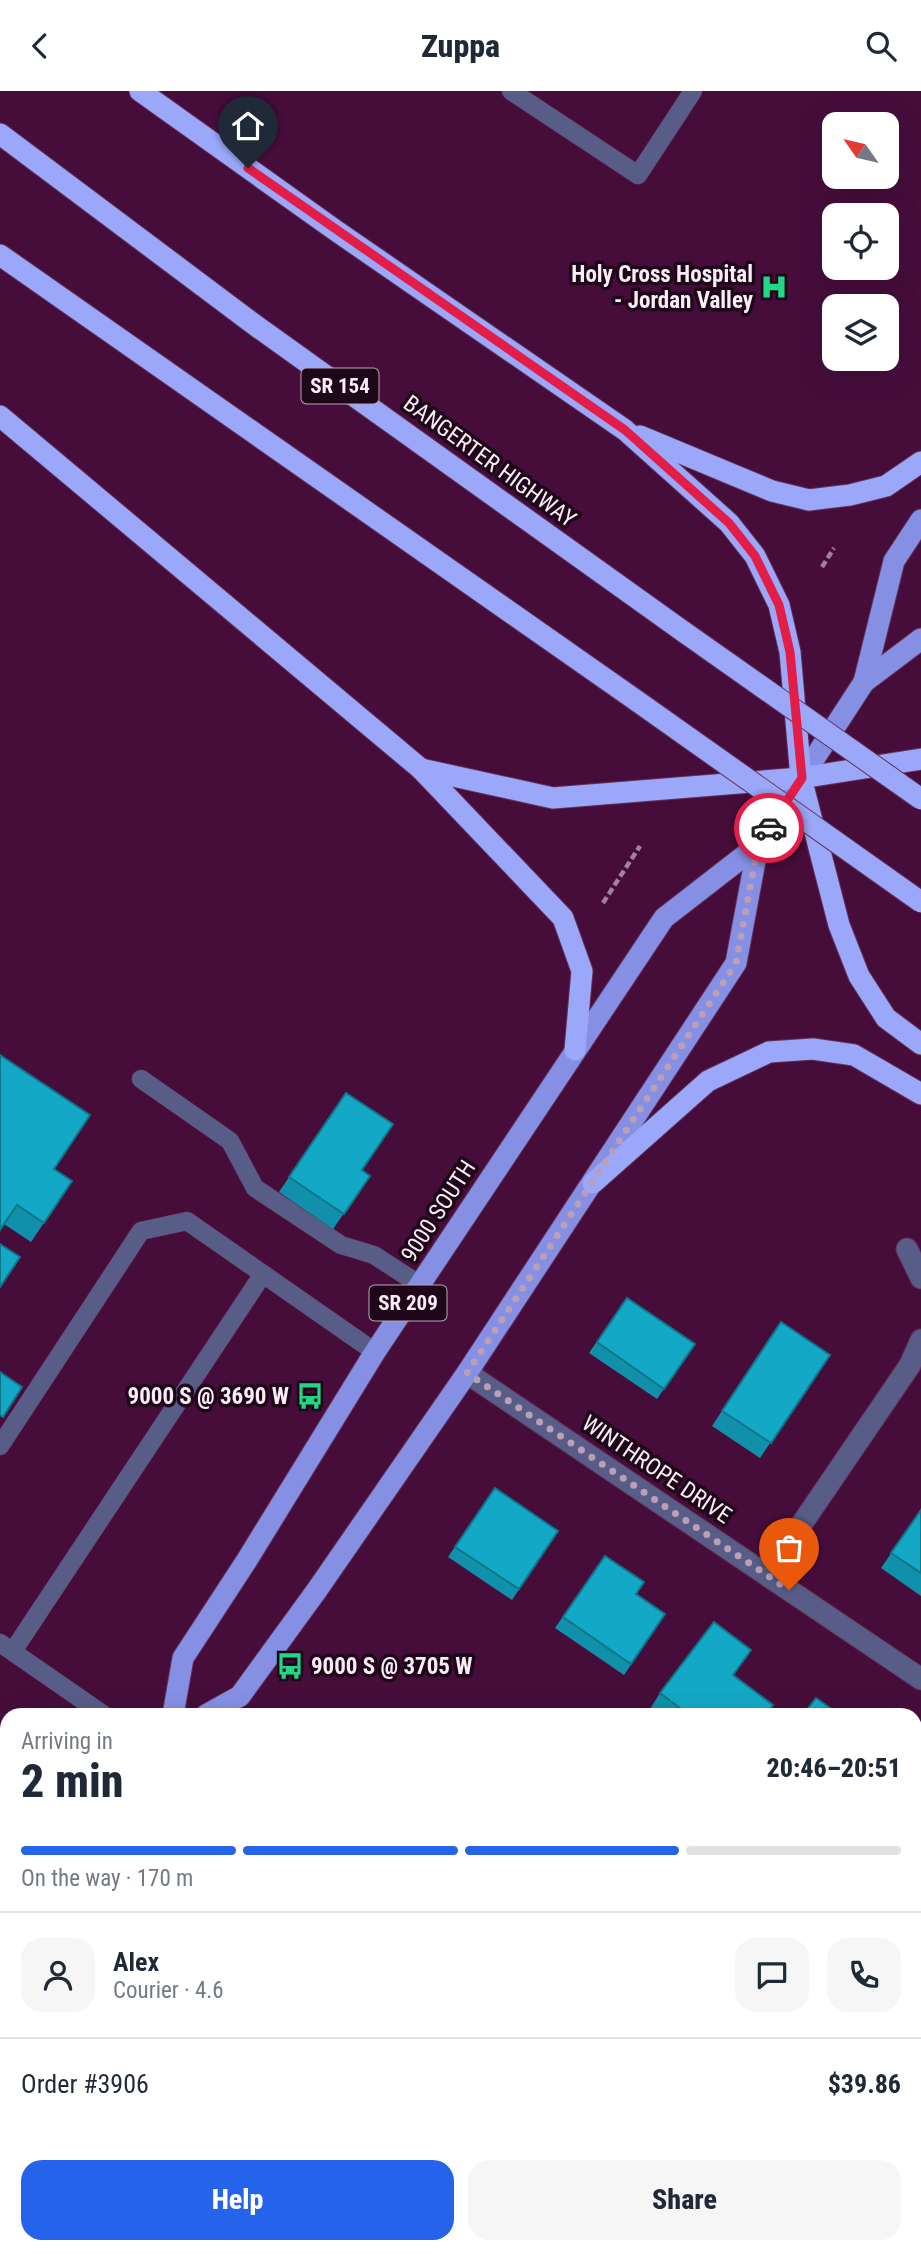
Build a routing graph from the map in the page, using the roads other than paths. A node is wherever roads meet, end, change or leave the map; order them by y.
1 (140, 91) edge
2 (511, 91) edge
3 (693, 91) edge
4 (0, 134) edge
5 (0, 255) edge
6 (0, 416) edge
7 (625, 430) junction
8 (921, 462) edge
9 (921, 520) edge
10 (921, 639) edge
11 (864, 682) junction
12 (921, 759) edge
13 (421, 769) junction
14 (802, 778) junction
15 (921, 799) edge
16 (758, 845) junction
17 (921, 902) edge
18 (921, 1044) edge
19 (575, 1050) junction
20 (141, 1079) dead end
21 (921, 1094) edge
22 (593, 1183) junction
23 (906, 1249) dead end
24 (263, 1274) junction
25 (921, 1278) edge
26 (420, 1285) junction
27 (921, 1340) edge
28 (376, 1352) junction
29 (467, 1373) junction
30 (0, 1447) edge
31 (767, 1575) junction
32 (6, 1647) edge
33 (921, 1679) edge
34 (94, 1708) edge
35 (174, 1708) edge
36 (219, 1708) edge

1 - 7 highway
2 - 3 lane
4 - 15 highway, BANGERTER HIGHWAY / SR 154, bridge
5 - 17 highway, bridge
6 - 13 highway
7 - 8 highway
7 - 14 highway
9 - 11 main road, 9000 SOUTH / SR 209
10 - 11 main road, 9000 SOUTH / SR 209
11 - 14 main road, 9000 SOUTH / SR 209
12 - 14 highway
13 - 14 highway
13 - 19 highway
14 - 16 main road, 9000 SOUTH / SR 209
14 - 18 highway
16 - 19 main road, 9000 SOUTH / SR 209
16 - 22 main road, 9000 SOUTH / SR 209
19 - 26 main road, 9000 SOUTH / SR 209
20 - 26 lane
21 - 22 highway
22 - 29 main road, 9000 SOUTH / SR 209
23 - 25 street
24 - 28 lane
24 - 30 lane
24 - 32 lane
26 - 28 main road, 9000 SOUTH / SR 209
27 - 31 street
28 - 35 main road, 9000 SOUTH / SR 209
29 - 31 street, WINTHROPE DRIVE
29 - 36 main road, 9000 SOUTH / SR 209
31 - 33 street, WINTHROPE DRIVE
32 - 34 lane

